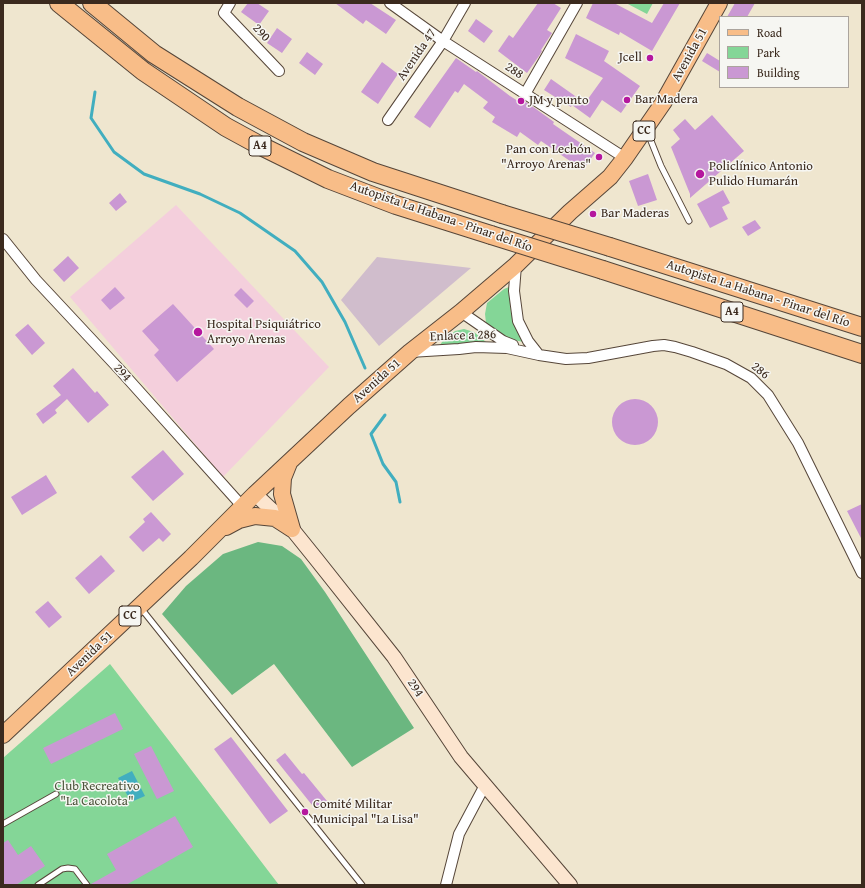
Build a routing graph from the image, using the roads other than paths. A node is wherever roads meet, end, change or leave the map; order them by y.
1 (59, 3) edge
2 (92, 3) edge
3 (230, 3) edge
4 (390, 3) edge
5 (464, 3) edge
6 (577, 3) edge
7 (719, 3) edge
8 (443, 41) junction
9 (279, 71) dead end
10 (525, 94) junction
11 (388, 120) dead end
12 (646, 128) junction
13 (625, 158) junction
14 (689, 221) dead end
15 (3, 240) edge
16 (613, 248) junction
17 (516, 264) junction
18 (607, 271) junction
19 (460, 312) junction
20 (862, 327) edge
21 (410, 352) junction
22 (862, 354) edge
23 (539, 355) junction
24 (289, 462) junction
25 (255, 494) junction
26 (242, 506) junction
27 (292, 529) junction
28 (216, 533) junction
29 (862, 572) edge
30 (140, 606) junction
31 (3, 735) edge
32 (485, 785) junction
33 (56, 794) dead end
34 (3, 824) edge
35 (38, 885) edge
36 (87, 885) edge
37 (362, 885) edge
38 (446, 885) edge
39 (570, 885) edge

1 - 18 highway, Autopista La Habana - Pinar del Río / A4, bridge
2 - 16 highway, Autopista La Habana - Pinar del Río / A4, bridge
3 - 9 street, 290
4 - 8 street, 288
5 - 8 street, Avenida 47
6 - 10 street
7 - 12 main road, Avenida 51 / CC
8 - 10 street, 288
8 - 11 street, Avenida 47
10 - 13 street, 288
12 - 13 main road, Avenida 51 / CC
12 - 14 lane
13 - 17 main road, Avenida 51 / CC
15 - 26 street, 294
16 - 18 highway
16 - 20 highway, Autopista La Habana - Pinar del Río / A4
17 - 19 main road, Avenida 51 / CC
17 - 23 street
18 - 22 highway, Autopista La Habana - Pinar del Río / A4
19 - 21 main road, Avenida 51 / CC
19 - 23 street, Enlace a 286
21 - 23 street, Enlace a 286
21 - 24 main road, Avenida 51 / CC
23 - 29 street, 286
24 - 25 main road, Avenida 51 / CC
24 - 27 main road
25 - 26 main road, Avenida 51 / CC
25 - 27 main road, 294
26 - 28 main road, Avenida 51 / CC
27 - 28 main road
27 - 32 main road, 294
28 - 30 main road, Avenida 51 / CC
30 - 31 main road, Avenida 51 / CC
30 - 37 lane
32 - 38 street
32 - 39 main road, 294
33 - 34 lane
35 - 36 lane

